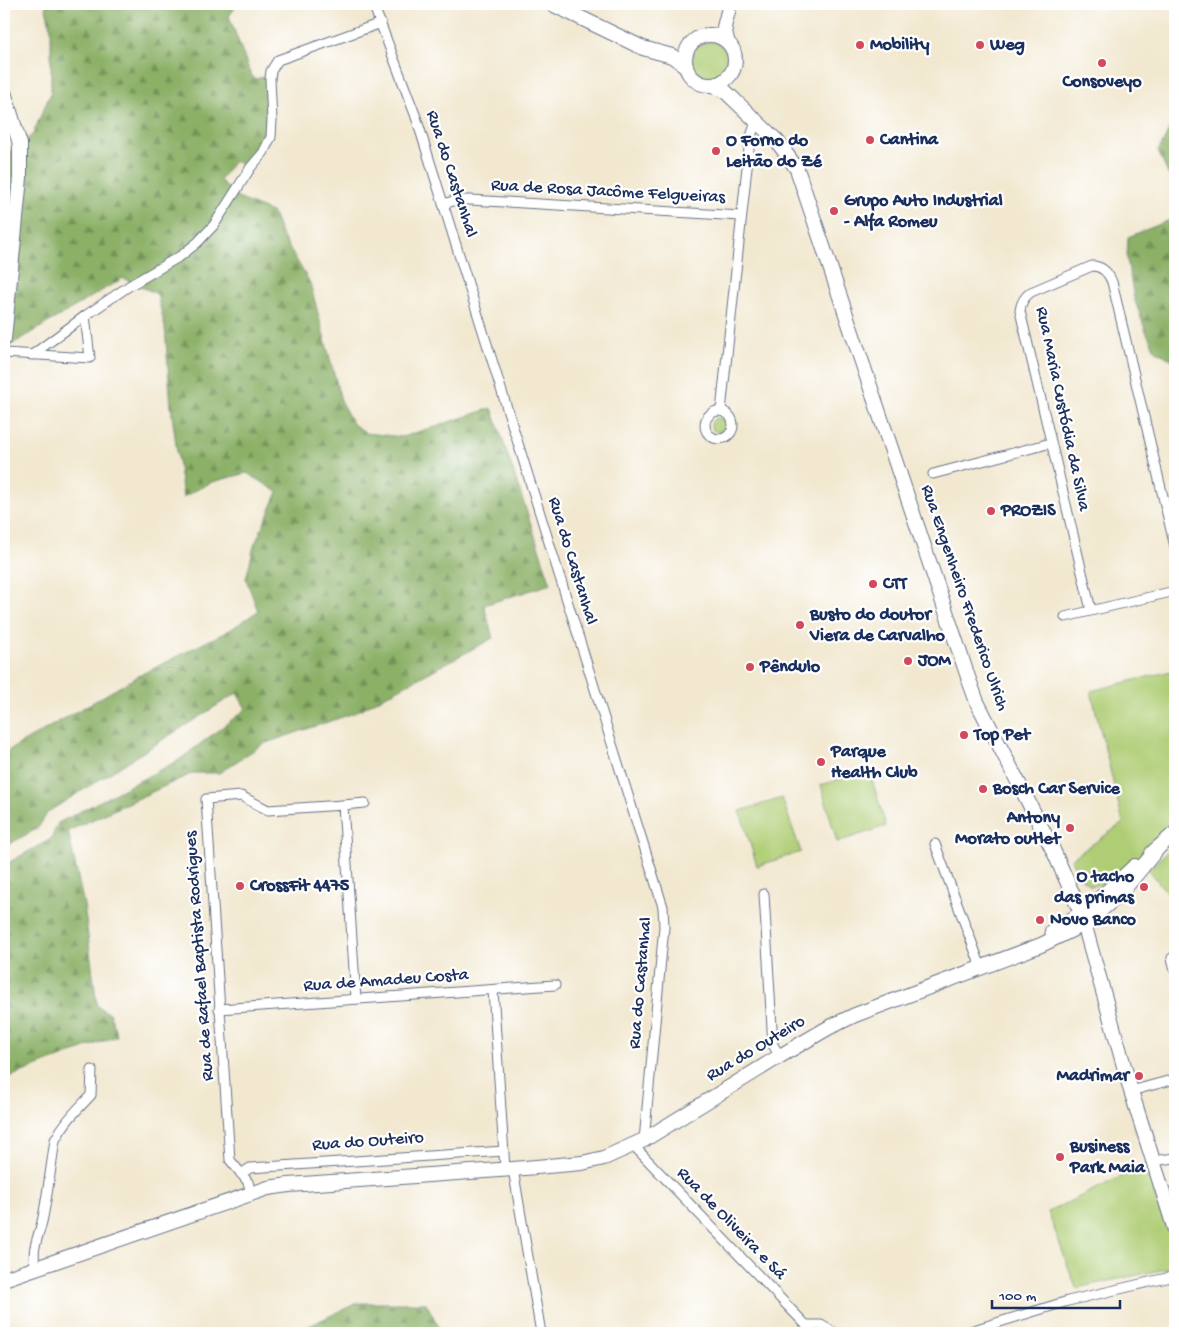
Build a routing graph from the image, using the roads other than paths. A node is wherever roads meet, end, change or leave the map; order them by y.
1 (373, 4) edge
2 (552, 4) edge
3 (721, 4) edge
4 (730, 4) edge
5 (381, 23) junction
6 (706, 34) junction
7 (727, 40) junction
8 (687, 49) junction
9 (663, 54) junction
10 (686, 66) junction
11 (734, 68) junction
12 (714, 84) junction
13 (4, 92) edge
14 (738, 105) junction
15 (756, 122) junction
16 (443, 204) junction
17 (741, 216) junction
18 (85, 316) junction
19 (4, 339) edge
20 (4, 353) edge
21 (32, 354) junction
22 (721, 411) dead end
23 (1051, 443) junction
24 (933, 474) dead end
25 (1175, 547) edge
26 (1175, 591) edge
27 (1091, 610) junction
28 (1065, 617) dead end
29 (365, 803) dead end
30 (343, 805) junction
31 (1175, 833) edge
32 (935, 844) dead end
33 (1158, 848) junction
34 (1072, 892) junction
35 (764, 894) dead end
36 (1102, 894) junction
37 (1083, 919) junction
38 (1174, 957) edge
39 (981, 967) junction
40 (1175, 970) edge
41 (555, 985) dead end
42 (493, 990) junction
43 (356, 999) junction
44 (219, 1009) junction
45 (780, 1056) junction
46 (92, 1070) dead end
47 (1175, 1079) edge
48 (1131, 1092) junction
49 (638, 1142) junction
50 (504, 1151) junction
51 (1175, 1158) edge
52 (1153, 1161) junction
53 (509, 1169) junction
54 (241, 1174) junction
55 (251, 1193) junction
56 (1175, 1230) edge
57 (36, 1267) junction
58 (1175, 1276) edge
59 (4, 1279) edge
60 (806, 1326) junction
61 (540, 1333) edge
62 (813, 1333) edge
63 (835, 1333) edge
64 (964, 1333) edge

1 - 5 street, Rua do Castanhal
2 - 9 main road
3 - 6 main road
4 - 7 main road
5 - 16 street, Rua do Castanhal
5 - 18 street
6 - 7 main road
6 - 8 main road
7 - 11 main road
8 - 9 main road
8 - 10 main road
9 - 10 main road
10 - 12 main road
11 - 12 main road
11 - 14 main road
12 - 14 main road, Rua Engenheiro Frederico Ulrich
13 - 19 main road
14 - 15 main road, Rua Engenheiro Frederico Ulrich
15 - 17 street
15 - 34 main road, Rua Engenheiro Frederico Ulrich
16 - 17 street, Rua de Rosa Jacôme Felgueiras
16 - 49 street, Rua do Castanhal
17 - 22 street
18 - 21 street
18 - 21 street
20 - 21 street
23 - 24 street
23 - 25 street, Rua Maria Custódia da Silva
23 - 27 street, Rua Maria Custódia da Silva
26 - 27 street
27 - 28 street
29 - 30 street
30 - 43 street
30 - 44 street, Rua de Rafael Baptista Rodrigues
31 - 33 main road
32 - 39 street
33 - 36 main road
33 - 37 main road
34 - 36 main road
34 - 37 main road, Rua Engenheiro Frederico Ulrich
35 - 45 street
36 - 37 main road
37 - 39 main road, Rua do Outeiro
37 - 48 main road, Rua Engenheiro Frederico Ulrich
38 - 40 street
39 - 45 main road, Rua do Outeiro
41 - 42 street, Rua de Amadeu Costa
42 - 43 street, Rua de Amadeu Costa
42 - 50 street
43 - 44 street, Rua de Amadeu Costa
44 - 54 street, Rua de Rafael Baptista Rodrigues
45 - 49 main road, Rua do Outeiro
46 - 57 street
47 - 48 street
48 - 52 main road, Rua Engenheiro Frederico Ulrich
49 - 53 main road, Rua do Outeiro
49 - 60 street, Rua de Oliveira e Sá
50 - 53 street
50 - 54 street, Rua do Outeiro
51 - 52 street
52 - 56 main road, Rua Engenheiro Frederico Ulrich
53 - 55 main road, Rua do Outeiro
53 - 61 street
54 - 55 street
55 - 57 main road, Rua do Outeiro
57 - 59 main road, Rua do Outeiro
58 - 64 street
60 - 62 street, Rua de Oliveira e Sá
60 - 63 street

